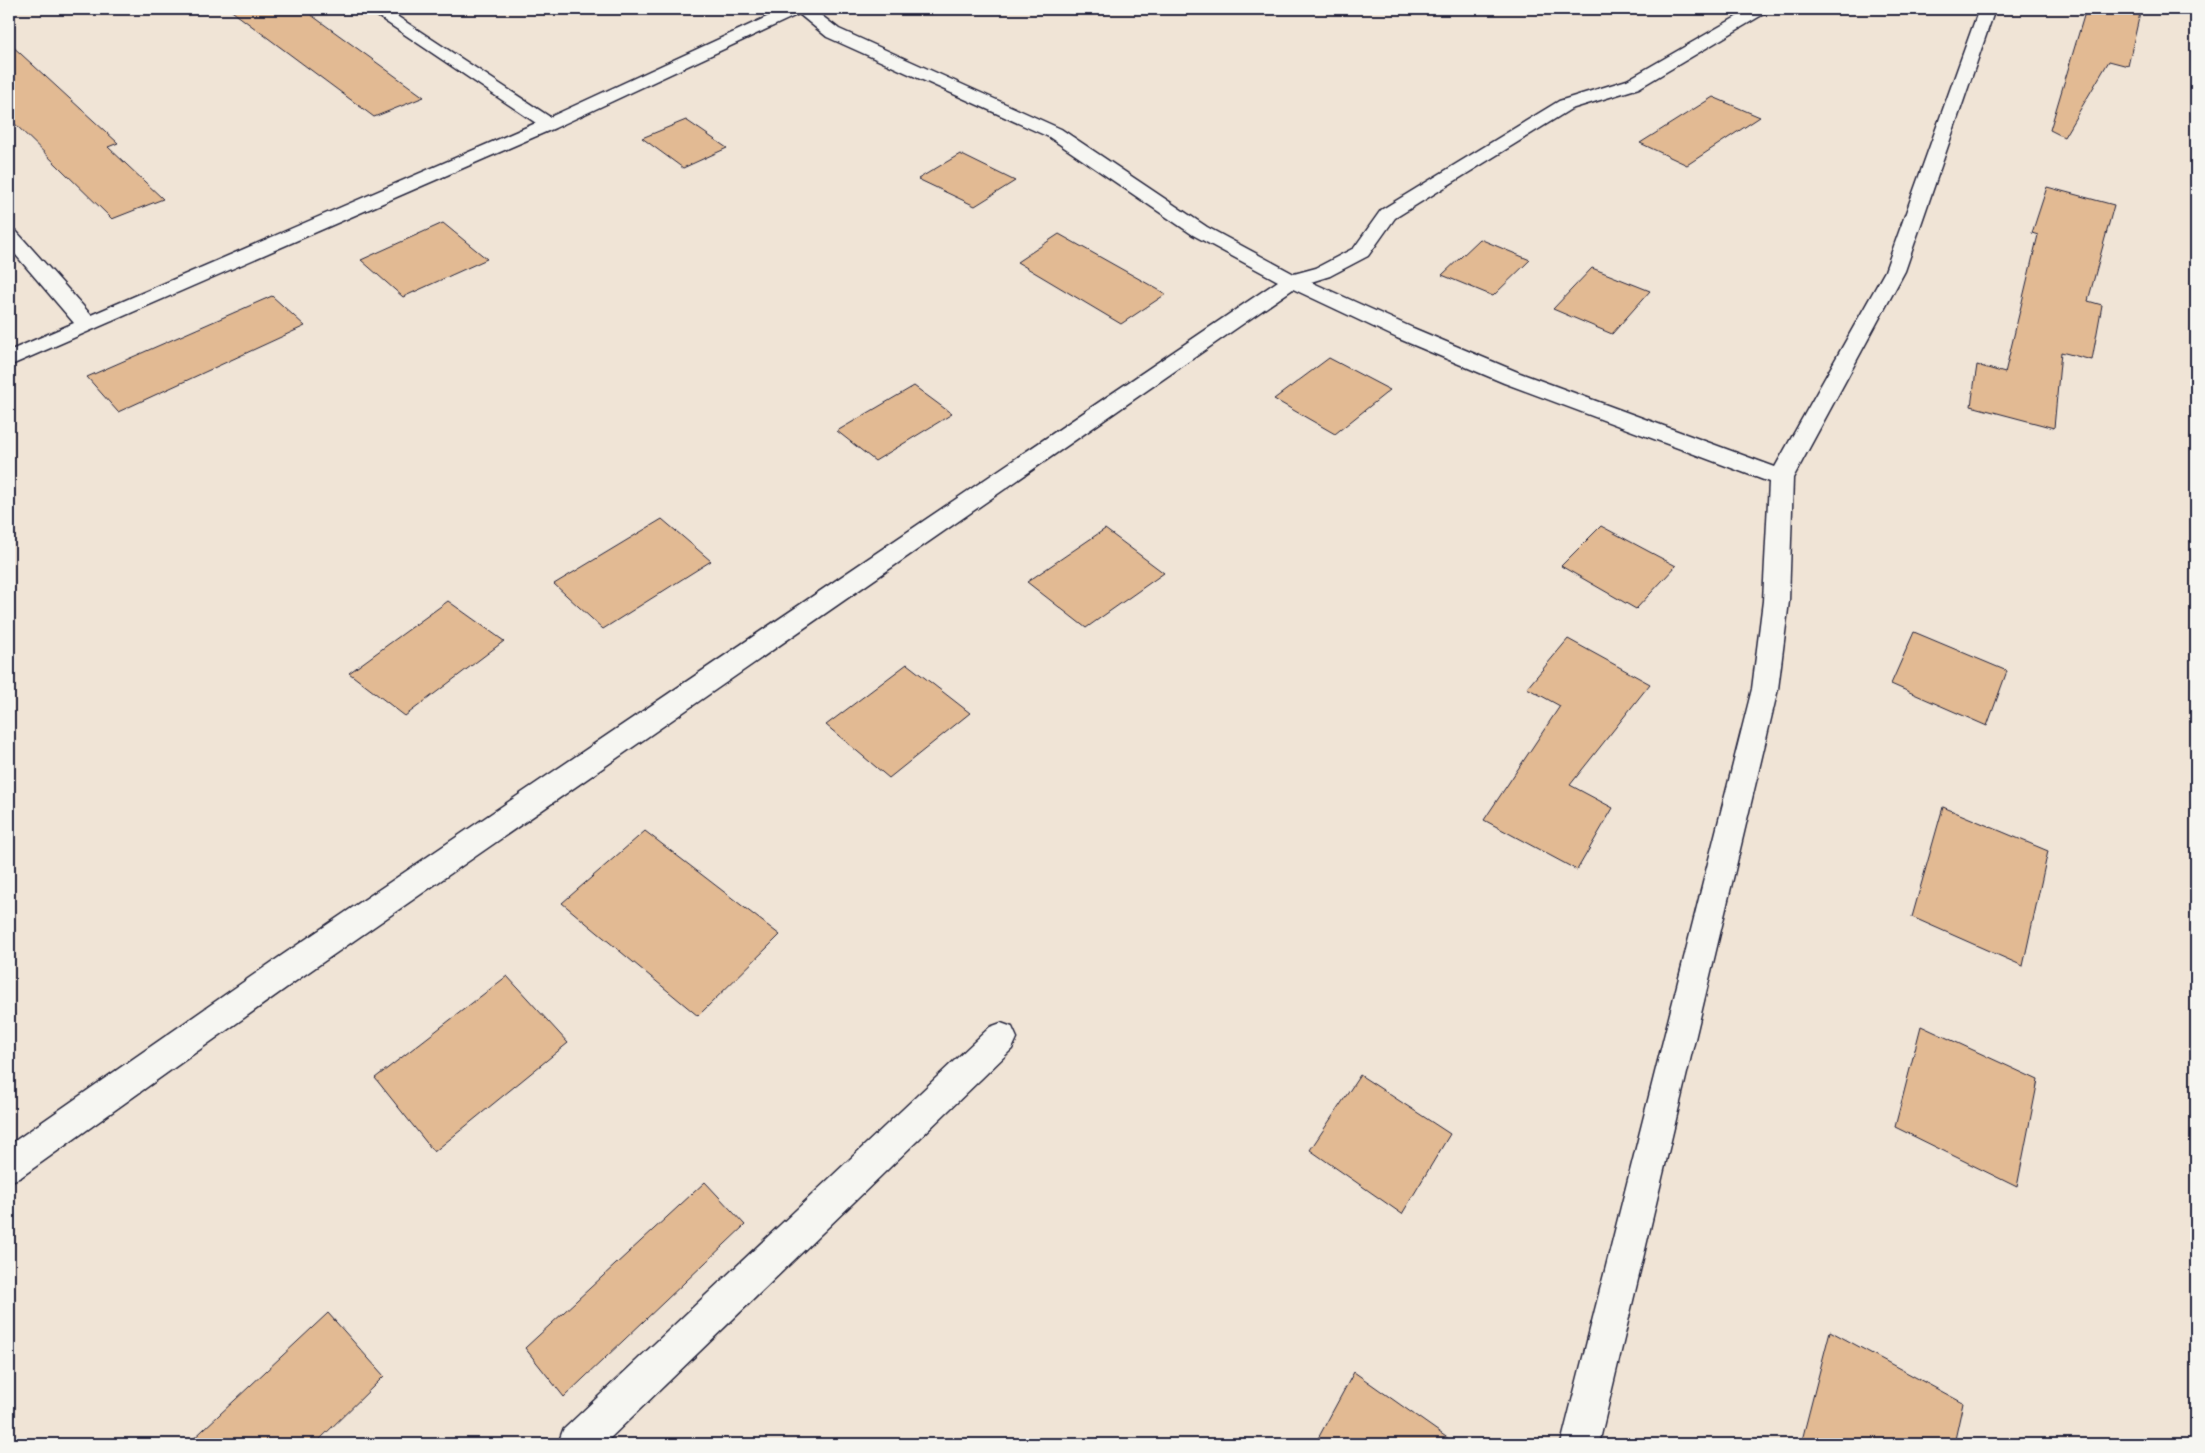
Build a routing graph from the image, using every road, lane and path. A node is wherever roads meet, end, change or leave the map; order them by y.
1 (375, 9) edge
2 (797, 9) edge
3 (803, 9) edge
4 (1761, 9) edge
5 (1987, 9) edge
6 (549, 124) junction
7 (9, 235) edge
8 (1292, 281) junction
9 (88, 325) junction
10 (9, 359) edge
11 (1781, 478) junction
12 (1001, 1038) dead end
13 (9, 1165) edge
14 (577, 1444) edge
15 (1580, 1444) edge

1 - 6 street
2 - 6 street
3 - 8 street
4 - 8 street
5 - 11 street
6 - 9 street
7 - 9 street
8 - 11 street
8 - 13 street
9 - 10 street
11 - 15 street
12 - 14 street

